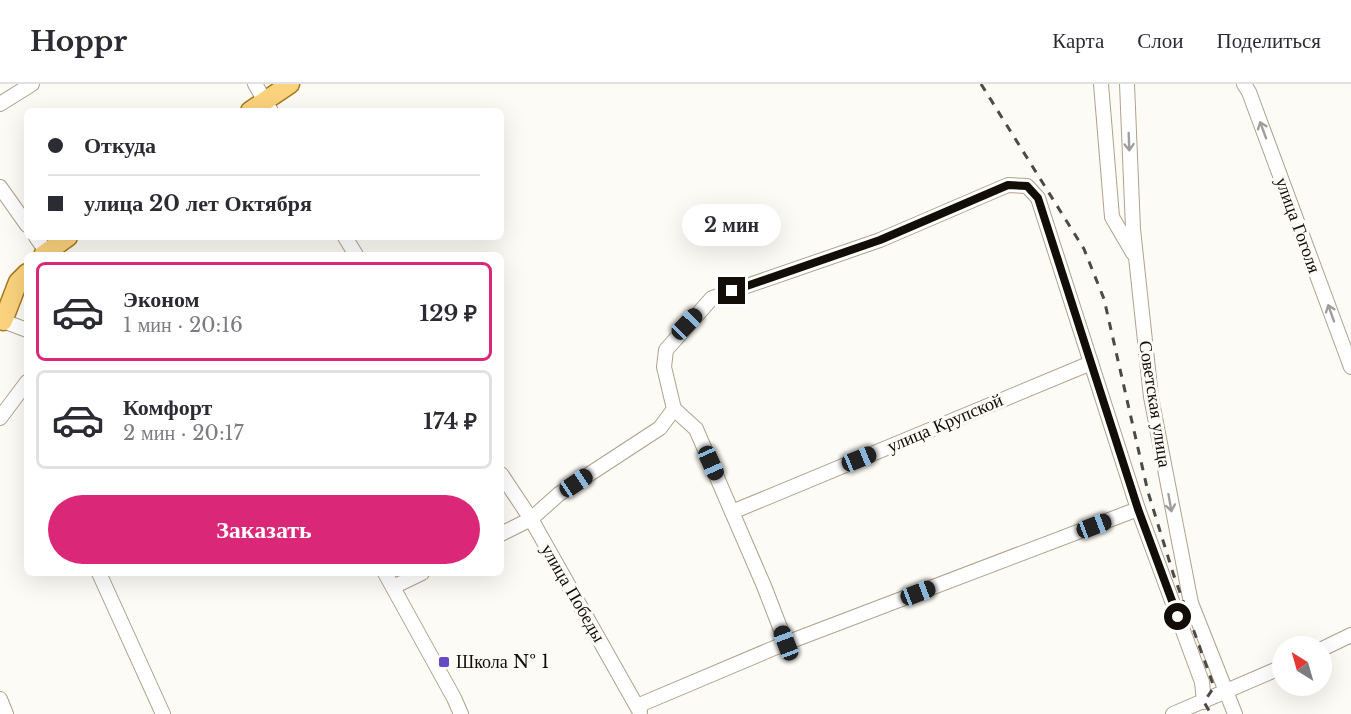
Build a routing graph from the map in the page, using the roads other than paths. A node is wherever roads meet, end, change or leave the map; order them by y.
1 (32, 84) edge
2 (255, 84) edge
3 (290, 84) edge
4 (1101, 84) edge
5 (1127, 84) edge
6 (1251, 87) edge
7 (0, 104) edge
8 (262, 108) edge
9 (0, 188) edge
10 (24, 221) edge
11 (61, 240) edge
12 (42, 248) edge
13 (1136, 258) junction
14 (24, 276) edge
15 (2, 320) edge
16 (24, 329) edge
17 (1091, 363) junction
18 (1351, 368) edge
19 (24, 386) edge
20 (674, 409) junction
21 (1, 415) edge
22 (504, 478) edge
23 (1138, 509) junction
24 (732, 512) junction
25 (531, 519) junction
26 (504, 532) edge
27 (100, 576) edge
28 (387, 576) edge
29 (416, 576) edge
30 (393, 587) junction
31 (1351, 635) edge
32 (786, 643) junction
33 (1332, 644) edge
34 (1272, 671) edge
35 (1226, 692) junction
36 (0, 699) edge
37 (1204, 702) junction
38 (639, 710) edge
39 (6, 714) edge
40 (163, 714) edge
41 (461, 714) edge
42 (1173, 714) edge
43 (1235, 714) edge

1 - 7 street
2 - 8 street
3 - 8 main road
4 - 13 street
5 -> 13 street, Советская улица
18 -> 6 street, улица Гоголя
9 - 10 street
11 - 12 main road
13 -> 35 street, Советская улица
14 - 15 main road
15 - 16 street
17 - 20 street
17 - 23 street
17 - 24 street, улица Крупской
19 - 21 street
20 - 24 street
20 - 25 street
22 - 25 street, улица Победы
23 - 32 street
23 - 37 street
24 - 32 street
25 - 26 street
25 - 38 street, улица Победы
27 - 40 street
28 - 30 street
29 - 30 street
30 - 41 street
31 - 33 street
32 - 38 street
34 - 35 street
35 - 37 street
35 - 43 street, Советская улица
36 - 39 street
37 - 42 street

